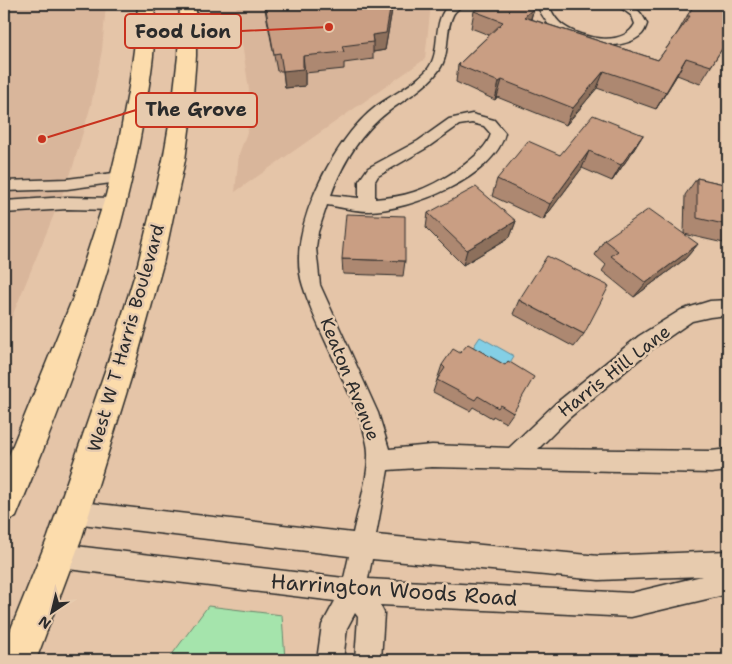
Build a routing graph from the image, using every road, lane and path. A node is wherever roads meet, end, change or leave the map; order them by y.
1 (146, 4) edge
2 (188, 4) edge
3 (457, 4) edge
4 (542, 4) edge
5 (622, 4) edge
6 (121, 178) junction
7 (4, 186) edge
8 (322, 199) junction
9 (114, 204) junction
10 (367, 205) junction
11 (4, 207) edge
12 (728, 308) edge
13 (513, 459) junction
14 (379, 460) junction
15 (728, 460) edge
16 (4, 506) edge
17 (73, 512) junction
18 (363, 546) junction
19 (59, 556) junction
20 (728, 563) edge
21 (728, 582) edge
22 (354, 592) junction
23 (17, 660) edge
24 (330, 660) edge
25 (368, 660) edge

1 - 6 main road
2 - 17 main road, West W T Harris Boulevard
3 - 8 street, Keaton Avenue
4 - 5 street
6 - 7 street
6 - 9 main road
8 - 10 street
8 - 14 street, Keaton Avenue
9 - 11 street
9 - 16 main road
10 - 10 street
12 - 13 street, Harris Hill Lane
13 - 14 street
13 - 15 street
14 - 18 street, Keaton Avenue
17 - 18 street, Harrington Woods Road
17 - 19 main road, West W T Harris Boulevard
18 - 20 street, Harrington Woods Road
18 - 22 street, Keaton Avenue
19 - 22 street, Harrington Woods Road
19 - 23 main road, West W T Harris Boulevard
21 - 22 street, Harrington Woods Road
22 - 24 street, Keaton Avenue
22 - 25 street

